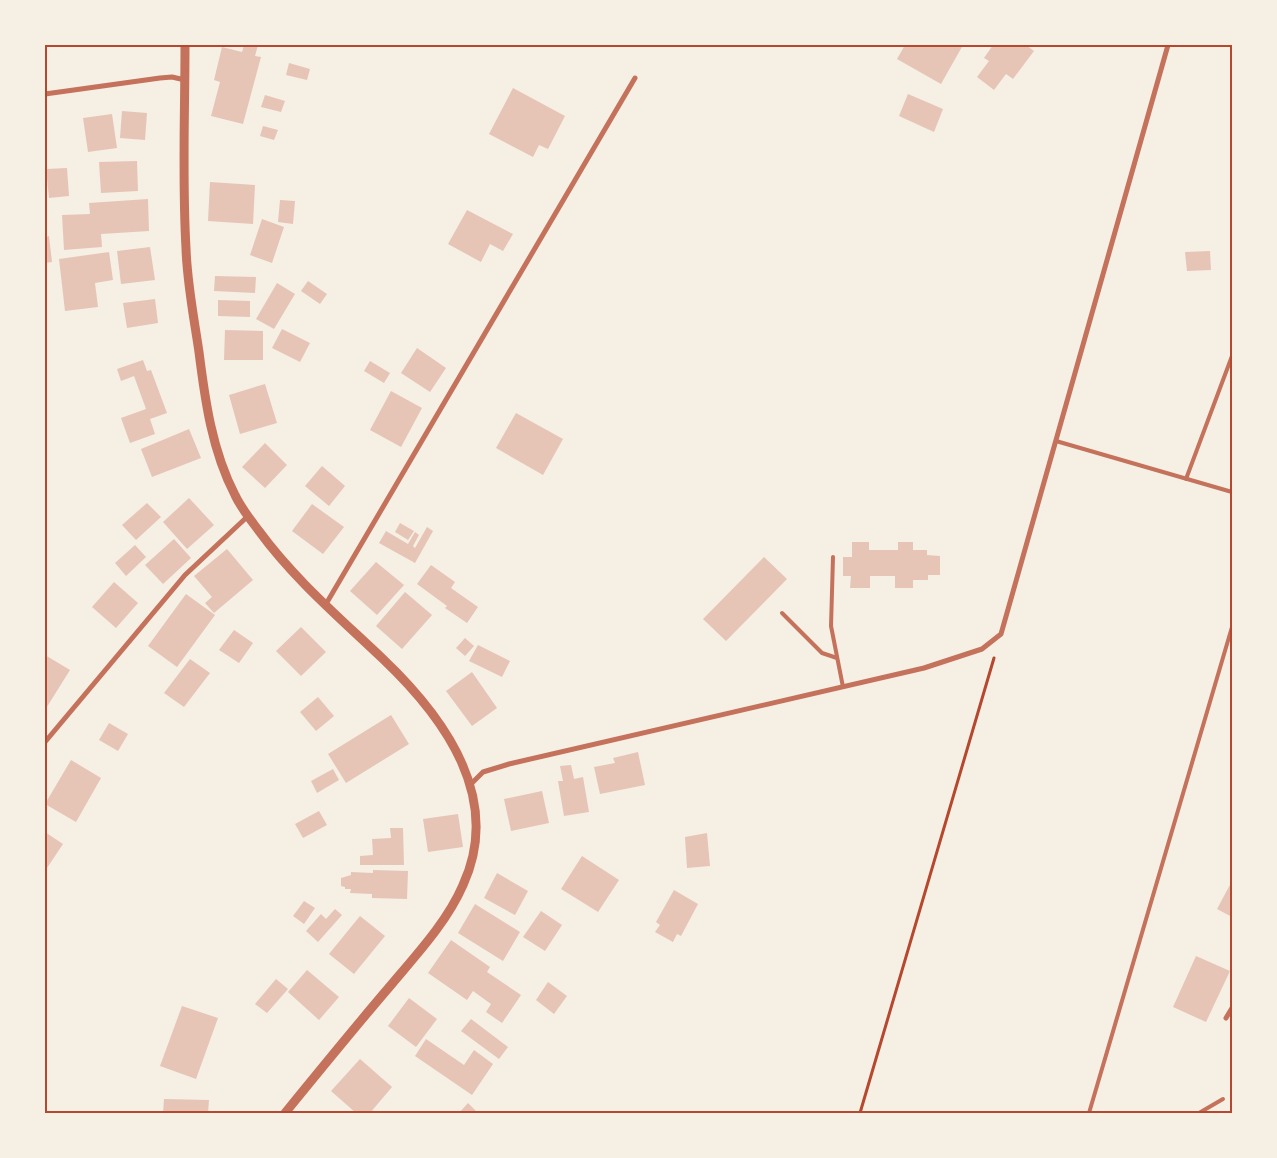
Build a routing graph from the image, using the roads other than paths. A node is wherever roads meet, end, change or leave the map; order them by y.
1 (185, 45) edge
2 (1168, 45) edge
3 (635, 78) dead end
4 (185, 80) junction
5 (45, 94) edge
6 (1232, 356) edge
7 (1056, 441) junction
8 (1186, 479) junction
9 (1232, 492) edge
10 (248, 516) junction
11 (833, 556) dead end
12 (326, 604) junction
13 (782, 613) dead end
14 (1232, 627) edge
15 (837, 658) junction
16 (843, 687) junction
17 (45, 742) edge
18 (471, 784) junction
19 (1232, 1008) edge
20 (1226, 1018) dead end
21 (1223, 1099) dead end
22 (285, 1113) edge
23 (1089, 1113) edge
24 (1199, 1113) edge

1 - 4 street
2 - 7 street
3 - 12 street
4 - 5 street
4 - 10 street
6 - 8 lane
7 - 8 lane
7 - 16 street
8 - 9 lane
10 - 12 street
10 - 17 street
11 - 15 lane
12 - 18 street
13 - 15 lane
14 - 23 lane
15 - 16 lane
16 - 18 street
18 - 22 street
19 - 20 street
21 - 24 lane

